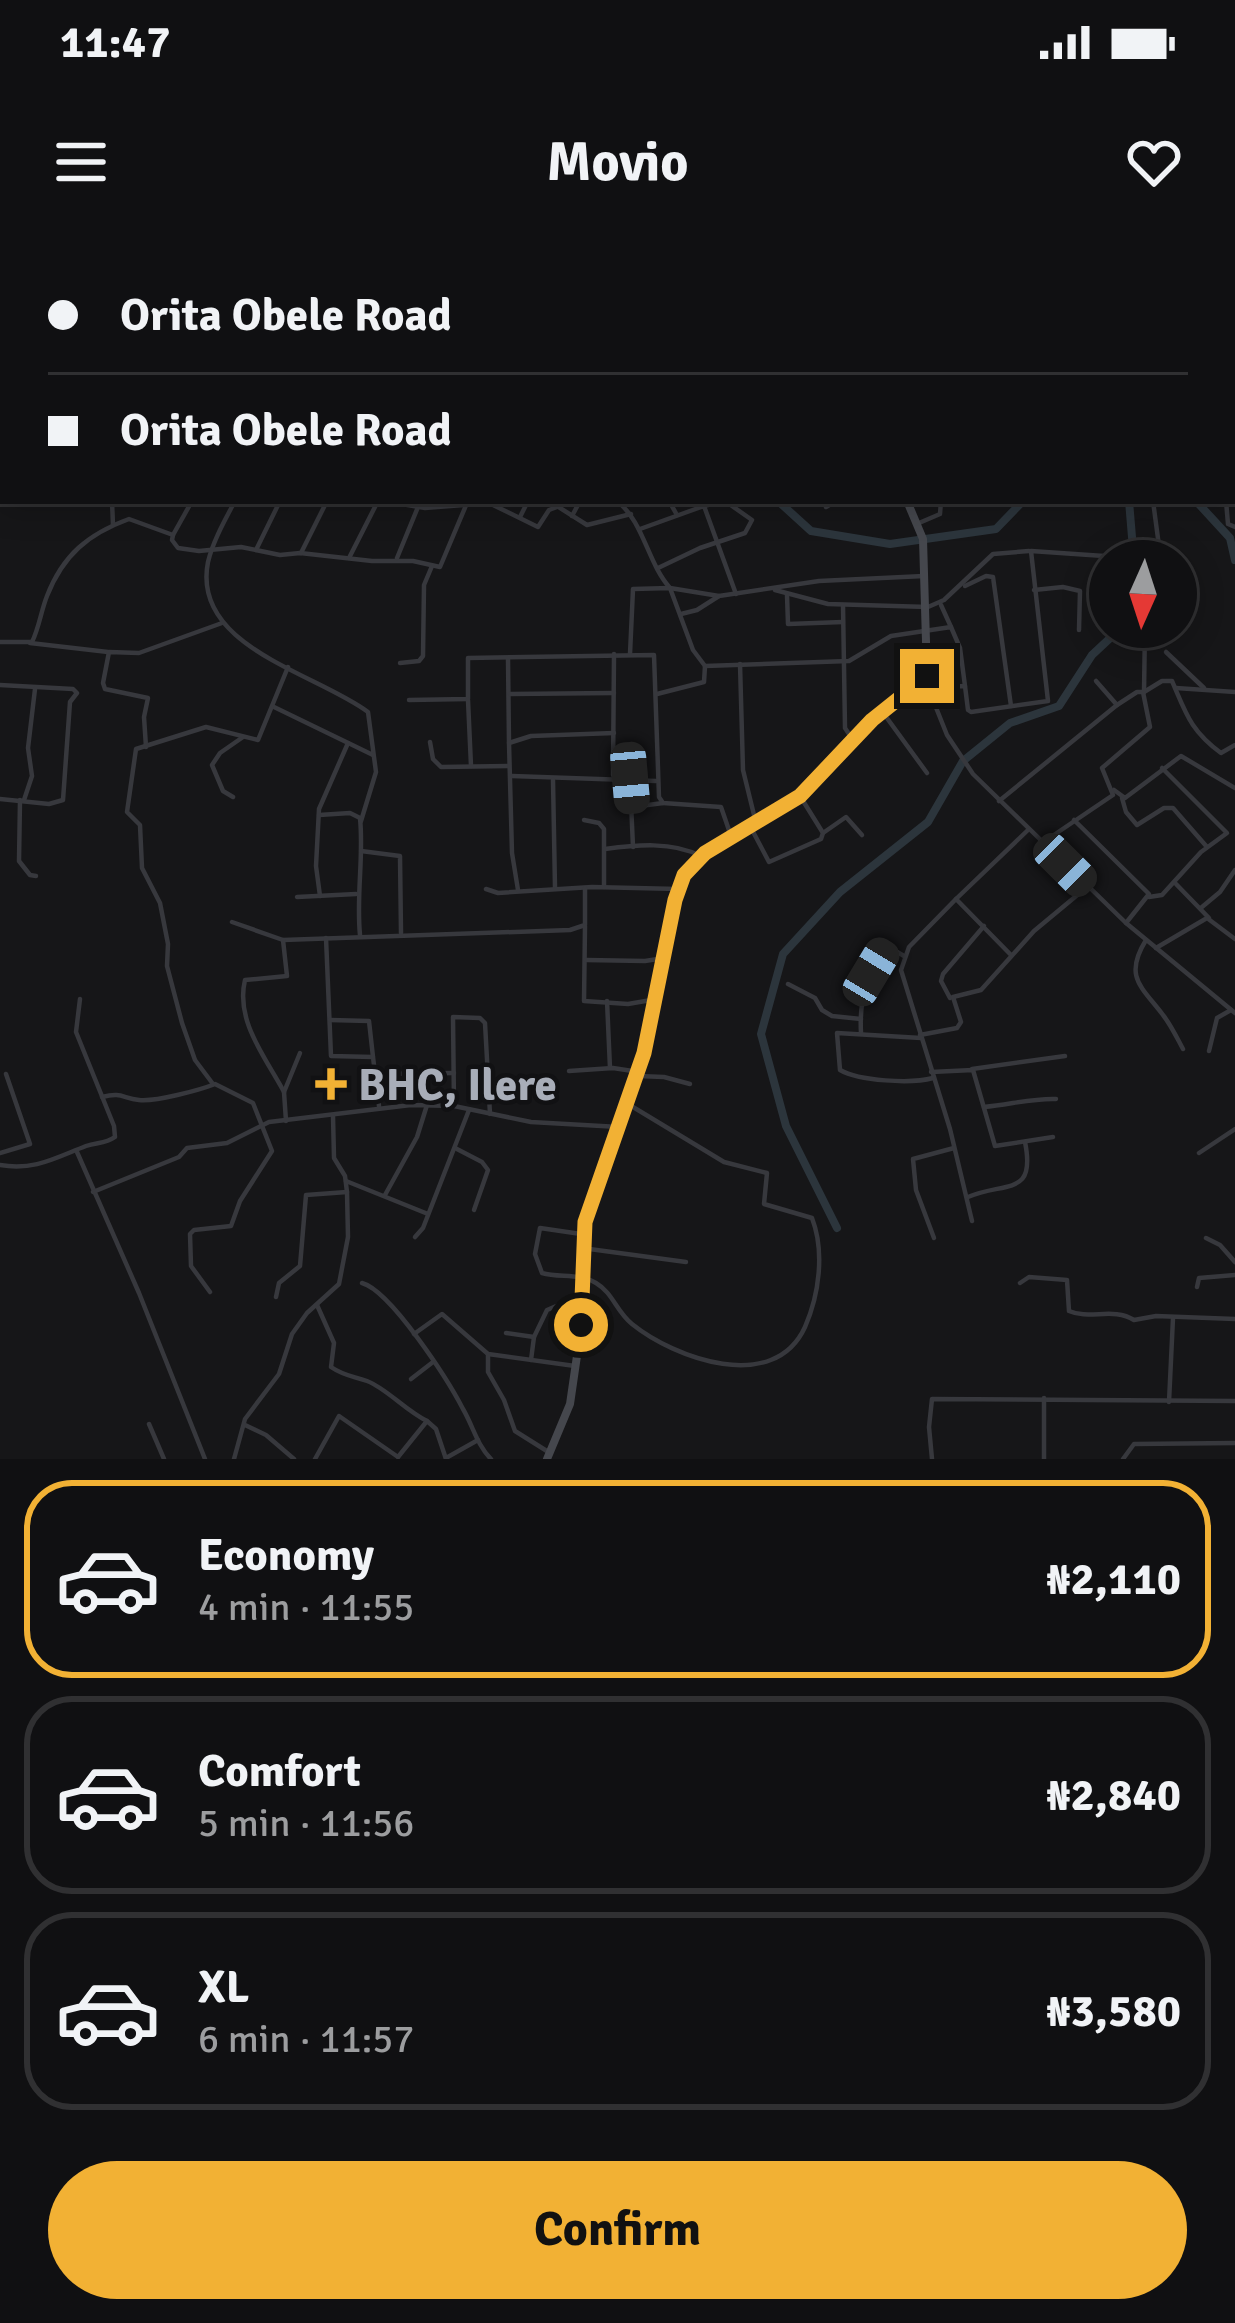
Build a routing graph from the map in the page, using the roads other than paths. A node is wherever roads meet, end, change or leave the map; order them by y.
1 (112, 504) edge
2 (190, 504) edge
3 (234, 504) edge
4 (279, 504) edge
5 (326, 504) edge
6 (379, 504) edge
7 (448, 504) edge
8 (467, 504) edge
9 (494, 504) edge
10 (526, 504) edge
11 (553, 504) edge
12 (578, 504) edge
13 (620, 504) edge
14 (671, 504) edge
15 (712, 504) edge
16 (728, 504) edge
17 (831, 504) edge
18 (909, 504) edge
19 (941, 504) edge
20 (1153, 504) edge
21 (414, 505) edge
22 (704, 506) junction
23 (557, 507) junction
24 (826, 507) dead end
25 (632, 514) junction
26 (677, 514) junction
27 (572, 515) junction
28 (519, 517) junction
29 (919, 524) junction
30 (113, 525) junction
31 (638, 530) junction
32 (173, 535) junction
33 (1158, 540) edge
34 (716, 543) junction
35 (212, 550) junction
36 (256, 550) junction
37 (1031, 550) junction
38 (301, 553) junction
39 (1089, 555) edge
40 (349, 558) junction
41 (396, 560) junction
42 (432, 566) junction
43 (656, 569) junction
44 (927, 576) junction
45 (670, 588) junction
46 (959, 588) junction
47 (775, 590) junction
48 (1034, 590) junction
49 (736, 594) junction
50 (788, 594) junction
51 (718, 596) junction
52 (940, 603) junction
53 (843, 605) junction
54 (928, 607) junction
55 (680, 614) junction
56 (222, 622) junction
57 (843, 622) junction
58 (951, 627) junction
59 (1079, 630) dead end
60 (928, 632) junction
61 (0, 642) edge
62 (30, 643) junction
63 (1144, 648) edge
64 (110, 652) junction
65 (1166, 652) dead end
66 (614, 654) junction
67 (630, 655) junction
68 (508, 658) junction
69 (845, 661) junction
70 (400, 663) dead end
71 (740, 664) junction
72 (705, 666) junction
73 (288, 668) junction
74 (1096, 681) dead end
75 (927, 684) junction
76 (0, 685) edge
77 (965, 686) junction
78 (35, 687) junction
79 (1176, 688) junction
80 (1204, 688) junction
81 (1143, 692) junction
82 (1235, 692) edge
83 (614, 693) junction
84 (510, 694) junction
85 (655, 694) junction
86 (468, 699) junction
87 (409, 700) dead end
88 (1118, 705) junction
89 (274, 706) junction
90 (1011, 706) junction
91 (883, 712) junction
92 (614, 733) junction
93 (243, 737) junction
94 (853, 740) junction
95 (430, 742) dead end
96 (348, 743) junction
97 (509, 743) junction
98 (1235, 745) edge
99 (146, 747) junction
100 (373, 755) junction
101 (471, 766) junction
102 (508, 766) junction
103 (1162, 768) junction
104 (927, 772) dead end
105 (510, 776) junction
106 (613, 777) junction
107 (630, 778) junction
108 (553, 779) junction
109 (656, 781) junction
110 (1235, 788) edge
111 (1114, 790) junction
112 (233, 796) dead end
113 (800, 796) junction
114 (1122, 798) junction
115 (0, 799) edge
116 (22, 800) junction
117 (999, 801) junction
118 (663, 803) junction
119 (632, 807) junction
120 (319, 815) junction
121 (584, 820) dead end
122 (1074, 820) junction
123 (361, 821) junction
124 (753, 824) junction
125 (1028, 830) junction
126 (823, 833) junction
127 (862, 835) dead end
128 (731, 836) junction
129 (1042, 843) junction
130 (633, 847) junction
131 (1207, 847) junction
132 (605, 849) junction
133 (362, 851) junction
134 (700, 856) junction
135 (1235, 869) edge
136 (36, 876) dead end
137 (1174, 883) junction
138 (604, 887) junction
139 (1087, 887) junction
140 (555, 888) junction
141 (585, 888) junction
142 (486, 889) dead end
143 (678, 889) junction
144 (518, 890) junction
145 (356, 894) junction
146 (320, 896) junction
147 (297, 897) dead end
148 (1149, 897) junction
149 (956, 899) junction
150 (1202, 907) junction
151 (1209, 918) junction
152 (232, 922) dead end
153 (1126, 923) junction
154 (585, 925) junction
155 (984, 926) junction
156 (401, 933) junction
157 (360, 934) junction
158 (326, 938) junction
159 (1235, 939) edge
160 (283, 940) junction
161 (1146, 940) junction
162 (1156, 948) junction
163 (1011, 955) junction
164 (904, 956) junction
165 (664, 958) junction
166 (585, 960) junction
167 (788, 984) dead end
168 (80, 999) dead end
169 (657, 999) junction
170 (951, 999) junction
171 (607, 1000) junction
172 (1233, 1011) edge
173 (861, 1019) junction
174 (330, 1020) junction
175 (862, 1034) junction
176 (921, 1037) junction
177 (1183, 1049) dead end
178 (1209, 1052) dead end
179 (299, 1053) dead end
180 (1065, 1056) dead end
181 (373, 1057) junction
182 (610, 1068) junction
183 (972, 1069) junction
184 (569, 1071) dead end
185 (454, 1072) junction
186 (6, 1074) dead end
187 (375, 1074) junction
188 (638, 1074) junction
189 (932, 1075) junction
190 (213, 1084) junction
191 (690, 1084) dead end
192 (284, 1092) junction
193 (102, 1096) junction
194 (1056, 1099) dead end
195 (628, 1104) junction
196 (427, 1105) junction
197 (454, 1106) junction
198 (984, 1107) junction
199 (380, 1108) junction
200 (469, 1110) junction
201 (490, 1114) junction
202 (333, 1116) junction
203 (286, 1121) junction
204 (264, 1124) junction
205 (619, 1127) junction
206 (1235, 1129) edge
207 (1053, 1137) dead end
208 (1025, 1142) junction
209 (454, 1147) junction
210 (955, 1148) junction
211 (77, 1152) junction
212 (0, 1153) edge
213 (1198, 1153) dead end
214 (0, 1166) edge
215 (346, 1181) junction
216 (96, 1190) junction
217 (347, 1192) junction
218 (385, 1195) junction
219 (968, 1197) junction
220 (474, 1210) dead end
221 (428, 1214) junction
222 (972, 1221) dead end
223 (583, 1235) junction
224 (416, 1237) dead end
225 (934, 1238) dead end
226 (1206, 1238) dead end
227 (582, 1248) junction
228 (686, 1262) dead end
229 (1235, 1262) edge
230 (1235, 1275) edge
231 (581, 1276) junction
232 (362, 1283) dead end
233 (1020, 1283) dead end
234 (1197, 1287) dead end
235 (210, 1292) dead end
236 (276, 1297) dead end
237 (316, 1304) junction
238 (581, 1304) junction
239 (1173, 1318) junction
240 (1235, 1319) edge
241 (506, 1333) dead end
242 (414, 1334) junction
243 (534, 1336) junction
244 (488, 1354) junction
245 (530, 1360) junction
246 (433, 1362) junction
247 (576, 1366) junction
248 (411, 1379) dead end
249 (1170, 1391) junction
250 (1044, 1398) junction
251 (1152, 1400) junction
252 (1235, 1401) edge
253 (1169, 1402) junction
254 (427, 1421) junction
255 (149, 1424) dead end
256 (245, 1425) junction
257 (478, 1440) junction
258 (1235, 1443) edge
259 (548, 1456) edge
260 (398, 1458) edge
261 (164, 1459) edge
262 (205, 1459) edge
263 (234, 1459) edge
264 (294, 1459) edge
265 (315, 1459) edge
266 (446, 1459) edge
267 (491, 1459) edge
268 (932, 1459) edge
269 (1044, 1459) edge
270 (1123, 1459) edge

1 - 30 street
2 - 32 street
3 - 35 street
4 - 36 street
5 - 38 street
6 - 40 street
7 - 21 street
8 - 42 street
9 - 28 street
10 - 28 street
11 - 23 street
12 - 27 street
13 - 25 street
14 - 26 street
15 - 22 street
16 - 34 street
17 - 24 street
18 - 29 main road
19 - 29 street
20 - 33 street
21 - 41 street
22 - 26 street
22 - 34 street
23 - 27 street
23 - 28 street
25 - 27 street
25 - 31 street
26 - 31 street
29 - 44 main road
30 - 32 street
30 - 62 street
31 - 43 street
32 - 35 street
34 - 43 street
34 - 49 street
35 - 36 street
35 - 56 street
36 - 38 street
37 - 39 street
37 - 46 street
37 - 48 street
38 - 40 street
40 - 41 street
41 - 42 street
42 - 70 street
43 - 45 street
44 - 47 street
44 - 54 main road
45 - 51 street
45 - 55 street
45 - 67 street
46 - 52 street
46 - 90 street
47 - 49 street
47 - 50 street
48 - 59 street
48 - 90 street
49 - 51 street
50 - 53 street
50 - 57 street
51 - 55 street
52 - 54 street
52 - 58 street
53 - 54 street
53 - 57 street
54 - 60 main road
55 - 72 street
56 - 64 street
56 - 73 street
57 - 69 street
58 - 60 street
58 - 77 street
60 - 69 street
60 - 75 main road
61 - 62 street
62 - 64 street
63 - 81 street
64 - 99 street
65 - 80 street
66 - 67 street
66 - 68 street
66 - 83 street
67 - 85 street
68 - 84 street
68 - 86 street
69 - 71 street
69 - 94 street
71 - 72 street
71 - 124 street
72 - 85 street
73 - 89 street
73 - 100 street
74 - 88 street
75 - 77 street
75 - 91 main road
75 - 117 street
76 - 78 street
77 - 90 street
78 - 116 street
78 - 116 street
79 - 80 street
79 - 81 street
79 - 98 street
80 - 82 street
81 - 88 street
81 - 111 street
83 - 84 street
83 - 92 street
84 - 97 street
85 - 109 street
86 - 87 street
86 - 101 street
88 - 117 street
89 - 93 street
89 - 96 street
91 - 94 main road
91 - 104 street
92 - 97 street
92 - 106 street
93 - 99 street
93 - 112 street
94 - 113 main road
95 - 101 street
96 - 100 street
96 - 120 street
97 - 102 street
99 - 190 street
100 - 123 street
101 - 102 street
102 - 105 street
103 - 110 street
103 - 114 street
103 - 131 street
105 - 108 street
105 - 144 street
106 - 107 street
106 - 108 street
107 - 109 street
107 - 119 street
108 - 140 street
109 - 118 street
111 - 114 street
111 - 122 street
113 - 124 main road
113 - 126 street
114 - 131 street
115 - 116 street
116 - 136 street
117 - 125 street
118 - 119 street
118 - 128 street
119 - 130 street
120 - 123 street
120 - 146 street
121 - 132 street
122 - 129 street
122 - 148 street
123 - 133 street
124 - 126 street
124 - 128 main road
125 - 129 street
125 - 149 street
126 - 127 street
128 - 134 main road
129 - 139 street
130 - 132 street
130 - 134 street
131 - 137 street
132 - 138 street
133 - 145 street
133 - 156 street
134 - 143 main road
135 - 150 street
137 - 148 street
137 - 150 street
138 - 141 street
138 - 143 street
139 - 153 street
139 - 163 street
140 - 141 street
140 - 144 street
141 - 154 street
142 - 144 street
143 - 165 main road
145 - 146 street
145 - 157 street
146 - 147 street
148 - 153 street
149 - 155 street
149 - 164 street
150 - 151 street
151 - 159 street
151 - 162 street
152 - 160 street
153 - 161 street
154 - 156 street
154 - 166 street
155 - 163 street
155 - 170 street
156 - 157 street
157 - 158 street
158 - 160 street
158 - 174 street
160 - 192 street
161 - 162 street
161 - 177 street
162 - 172 street
163 - 170 street
164 - 173 street
164 - 176 street
165 - 166 street
165 - 169 main road
166 - 171 street
167 - 173 street
168 - 193 street
169 - 171 street
169 - 188 main road
170 - 176 street
171 - 182 street
172 - 178 street
173 - 175 street
174 - 181 street
174 - 181 street
175 - 176 street
175 - 189 street
176 - 189 street
179 - 192 street
180 - 183 street
181 - 187 street
182 - 184 street
182 - 188 street
183 - 189 street
183 - 198 street
185 - 187 street
185 - 197 street
185 - 201 street
186 - 212 street
187 - 199 street
188 - 191 street
188 - 195 main road
189 - 210 street
190 - 193 street
190 - 204 street
192 - 203 street
193 - 211 street
194 - 198 street
195 - 205 main road
195 - 231 street
196 - 197 street
196 - 199 street
196 - 218 street
197 - 200 street
198 - 208 street
199 - 202 street
200 - 201 street
200 - 209 street
201 - 205 street
202 - 203 street
202 - 215 street
203 - 204 street
204 - 216 street
204 - 235 street
205 - 223 main road
206 - 213 street
207 - 208 street
208 - 219 street
209 - 220 street
209 - 221 street
210 - 219 street
210 - 225 street
211 - 214 street
211 - 216 street
215 - 217 street
215 - 218 street
216 - 262 street
217 - 236 street
217 - 237 street
218 - 221 street
219 - 222 street
221 - 224 street
223 - 227 main road
223 - 231 street
226 - 229 street
227 - 228 street
227 - 231 main road
230 - 234 street
231 - 238 main road
232 - 242 street
233 - 239 street
237 - 254 street
237 - 256 street
238 - 243 street
238 - 247 main road
239 - 240 street
239 - 249 street
241 - 243 street
242 - 244 street
242 - 246 street
243 - 245 street
244 - 245 street
244 - 259 street
245 - 247 street
246 - 248 street
246 - 257 street
247 - 259 main road
249 - 251 street
249 - 253 street
250 - 251 street
250 - 268 street
250 - 269 street
251 - 253 street
252 - 253 street
254 - 260 street
254 - 266 street
255 - 261 street
256 - 263 street
256 - 264 street
257 - 266 street
257 - 267 street
258 - 270 street
260 - 265 street

